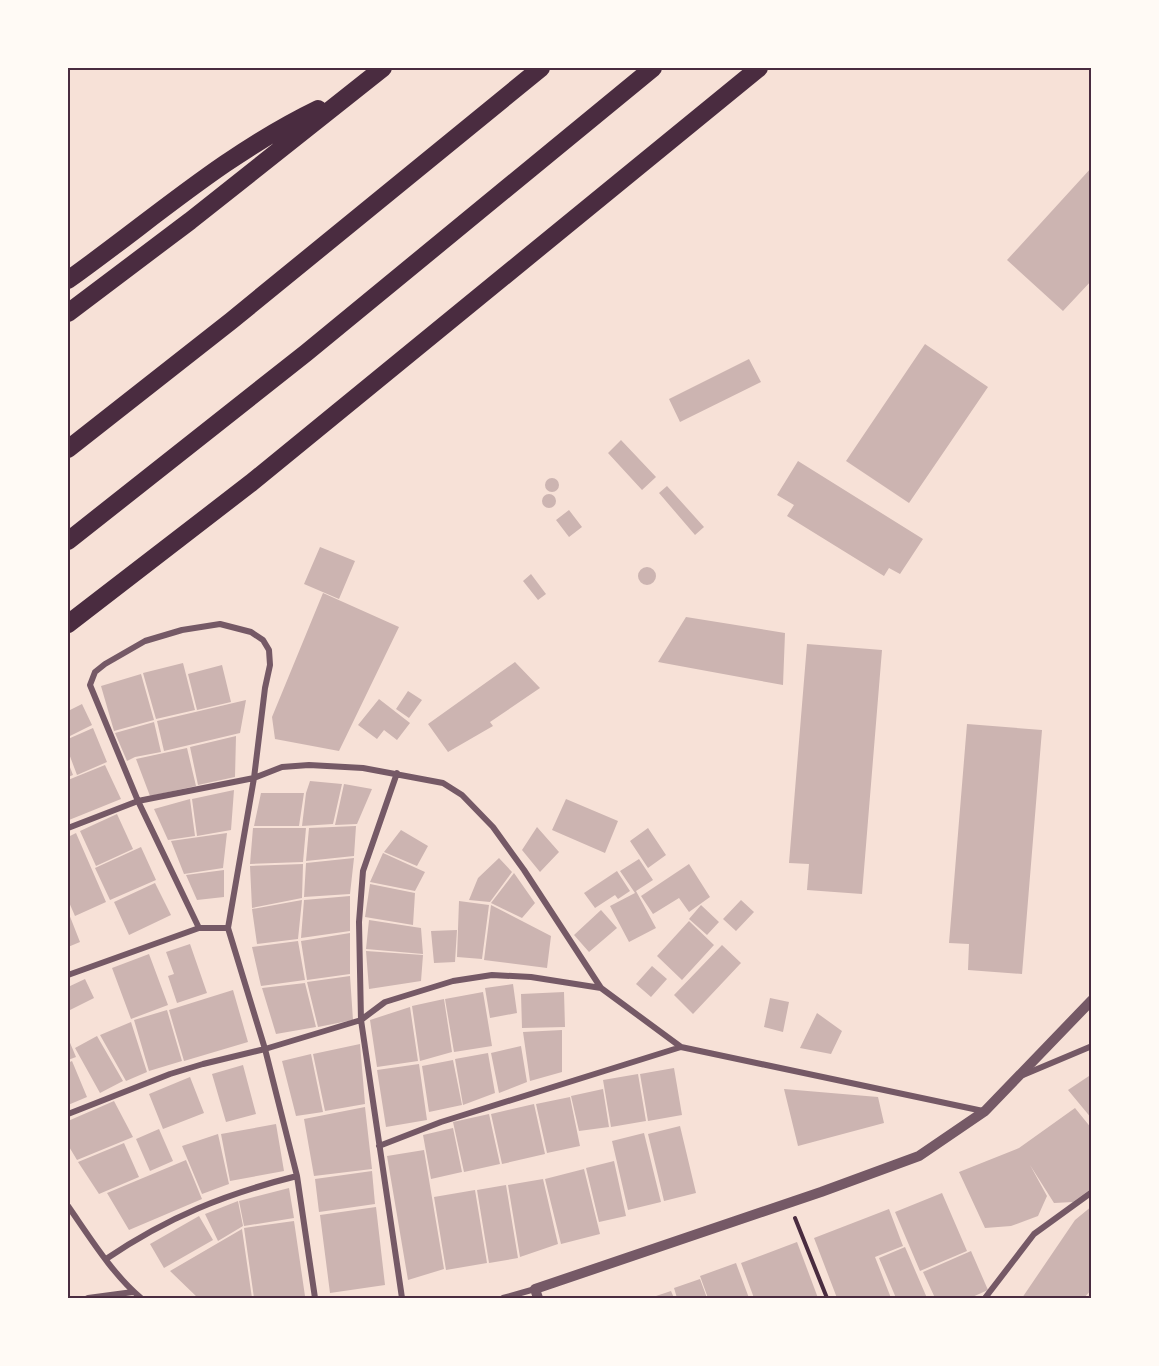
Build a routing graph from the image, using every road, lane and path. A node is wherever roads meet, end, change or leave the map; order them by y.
1 (383, 68) edge
2 (541, 68) edge
3 (653, 68) edge
4 (759, 68) edge
5 (347, 96) junction
6 (68, 280) edge
7 (68, 313) edge
8 (68, 449) edge
9 (68, 541) edge
10 (68, 624) edge
11 (397, 773) junction
12 (254, 778) junction
13 (138, 801) junction
14 (68, 828) edge
15 (199, 928) junction
16 (228, 928) junction
17 (68, 975) edge
18 (601, 988) junction
19 (1092, 1000) edge
20 (361, 1020) junction
21 (1092, 1046) edge
22 (681, 1047) junction
23 (266, 1049) junction
24 (1020, 1076) junction
25 (985, 1112) junction
26 (68, 1114) edge
27 (379, 1146) junction
28 (297, 1176) junction
29 (1092, 1192) edge
30 (789, 1203) junction
31 (68, 1206) edge
32 (106, 1259) junction
33 (134, 1292) junction
34 (537, 1294) edge
35 (88, 1299) edge
36 (141, 1299) edge
37 (315, 1299) edge
38 (402, 1299) edge
39 (503, 1299) edge
40 (827, 1299) edge
41 (985, 1299) edge

1 - 5 highway
2 - 8 highway
3 - 9 highway
4 - 10 highway
5 - 6 highway
5 - 7 highway
11 - 12 street
11 - 18 street
11 - 20 street
12 - 13 street
12 - 13 street
12 - 16 street
13 - 14 street
13 - 15 street
15 - 16 street
15 - 17 street
16 - 23 street
18 - 20 street
18 - 22 street
19 - 24 street
20 - 23 street
20 - 27 street
21 - 24 street
22 - 25 street
22 - 27 street
23 - 26 street
23 - 28 street
24 - 25 street
25 - 30 street
27 - 38 street
28 - 32 street
28 - 37 street
29 - 41 street
30 - 34 street
30 - 40 path
31 - 32 street
32 - 33 street
33 - 35 street
33 - 36 street
34 - 39 street

